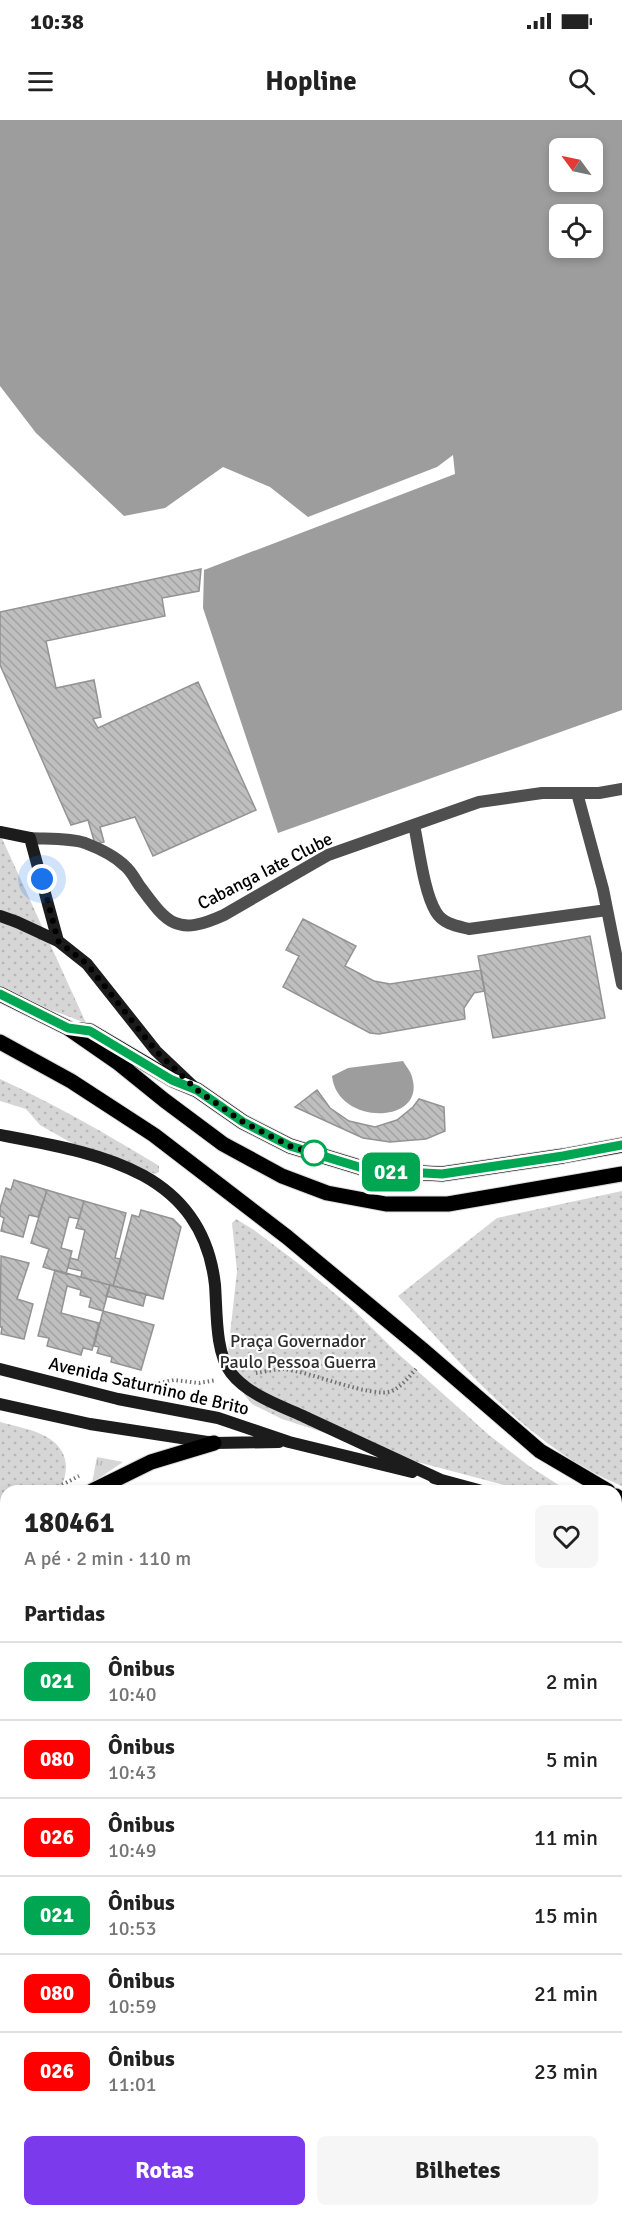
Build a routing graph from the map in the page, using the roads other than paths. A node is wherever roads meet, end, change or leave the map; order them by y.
1 (622, 789) edge
2 (577, 793) junction
3 (414, 825) junction
4 (0, 832) edge
5 (30, 838) junction
6 (607, 910) junction
7 (0, 916) edge
8 (58, 941) junction
9 (622, 984) edge
10 (4, 996) edge
11 (68, 1028) junction
12 (0, 1042) edge
13 (197, 1090) junction
14 (0, 1135) edge
15 (622, 1145) edge
16 (622, 1174) edge
17 (0, 1369) edge
18 (0, 1404) edge
19 (289, 1442) junction
20 (214, 1443) junction
21 (441, 1480) junction
22 (106, 1485) edge
23 (460, 1485) edge
24 (598, 1485) edge

1 - 2 lane, Cabanga Iate Clube
2 - 3 lane, Cabanga Iate Clube
2 - 6 lane
3 - 5 lane, Cabanga Iate Clube
3 - 6 lane
4 - 5 main road
5 - 8 main road
6 - 9 lane
7 - 8 main road
8 - 13 main road
10 - 11 main road
11 - 13 main road
11 - 16 main road
12 - 24 main road
13 - 15 main road
14 - 21 main road
17 - 19 main road, Avenida Saturnino de Brito
18 - 20 main road, Avenida Saturnino de Brito
19 - 20 main road, Avenida Saturnino de Brito
19 - 21 main road, Avenida Saturnino de Brito
20 - 22 main road
21 - 23 main road, Avenida Saturnino de Brito

